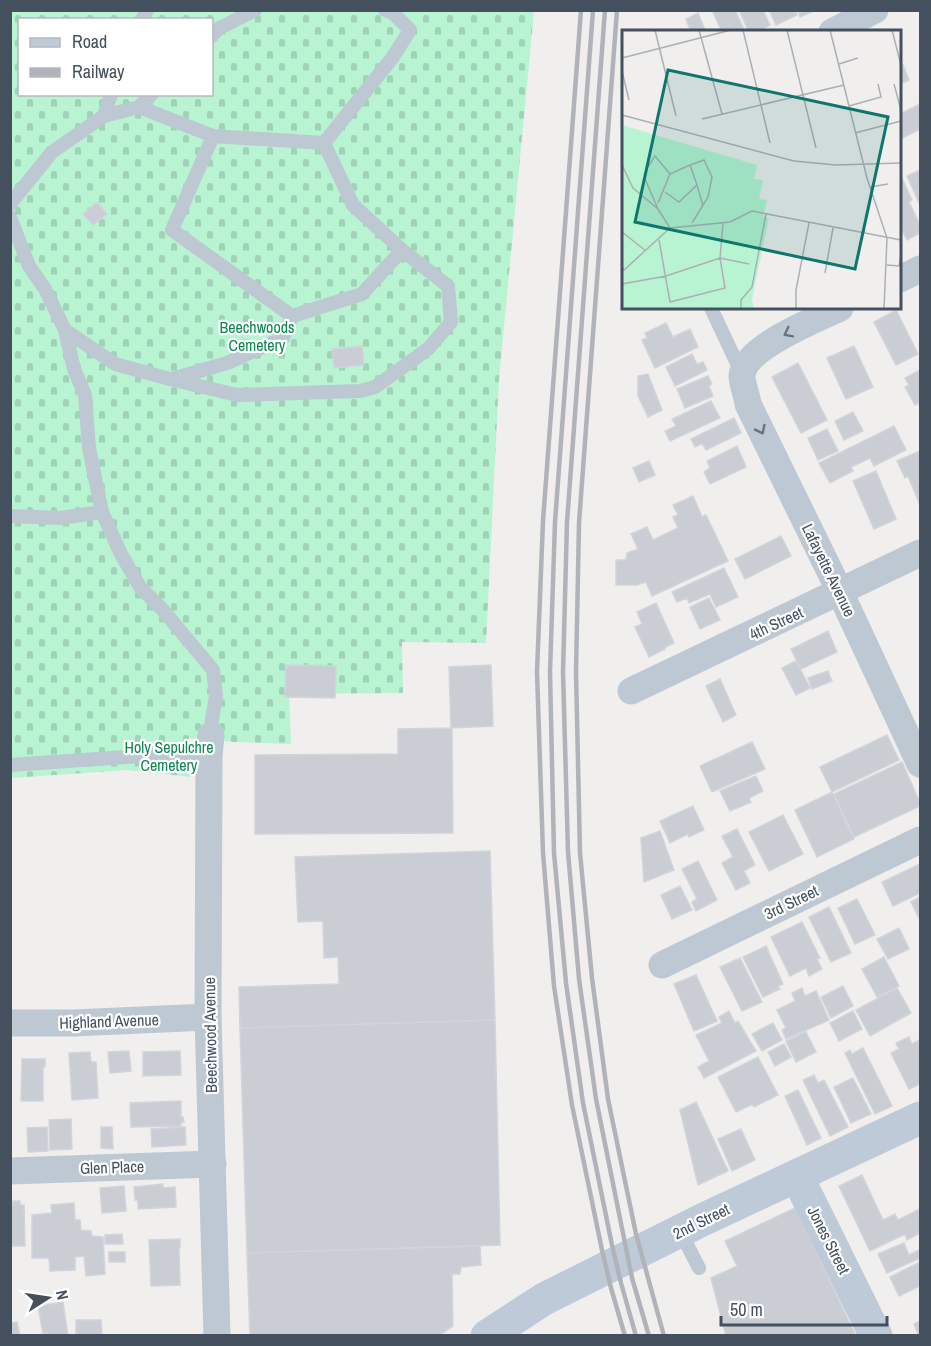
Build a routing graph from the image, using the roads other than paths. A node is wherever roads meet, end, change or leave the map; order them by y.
1 (255, 10) edge
2 (385, 10) edge
3 (875, 10) edge
4 (836, 30) edge
5 (213, 35) edge
6 (110, 96) edge
7 (150, 96) edge
8 (139, 107) junction
9 (104, 116) junction
10 (213, 136) junction
11 (324, 143) junction
12 (10, 204) edge
13 (10, 217) edge
14 (402, 250) junction
15 (921, 268) edge
16 (901, 278) edge
17 (711, 309) edge
18 (838, 309) edge
19 (292, 316) junction
20 (65, 330) junction
21 (742, 375) junction
22 (170, 379) junction
23 (102, 512) junction
24 (10, 516) edge
25 (921, 553) edge
26 (840, 592) junction
27 (631, 691) dead end
28 (210, 746) junction
29 (921, 764) edge
30 (10, 765) edge
31 (921, 840) edge
32 (662, 965) dead end
33 (208, 1017) junction
34 (10, 1023) edge
35 (921, 1118) edge
36 (213, 1164) junction
37 (10, 1171) edge
38 (797, 1176) junction
39 (680, 1231) junction
40 (699, 1268) dead end
41 (494, 1334) edge
42 (217, 1335) edge
43 (876, 1335) edge

1 - 5 lane
2 - 11 lane
3 - 4 street
6 - 9 lane
7 - 8 lane
8 - 9 lane
8 - 10 lane
9 - 12 lane
10 - 11 lane
10 - 19 lane
11 - 14 lane
13 - 20 lane
14 - 19 lane
14 - 22 lane
15 - 16 street
17 - 21 lane
18 -> 21 street
19 - 22 lane
20 - 22 lane
20 - 23 lane
21 -> 26 street, Lafayette Avenue
23 - 24 lane
23 - 28 lane
25 - 26 street, 4th Street
26 - 27 street, 4th Street
26 - 29 street, Lafayette Avenue
28 - 30 lane
28 - 33 street, Beechwood Avenue
31 - 32 street, 3rd Street
33 - 34 street, Highland Avenue
33 - 36 street, Beechwood Avenue
35 - 38 street, 2nd Street
36 - 37 street, Glen Place
36 - 42 street, Beechwood Avenue
38 - 39 street, 2nd Street
38 - 43 street, Jones Street
39 - 40 lane
39 - 41 street, 2nd Street

